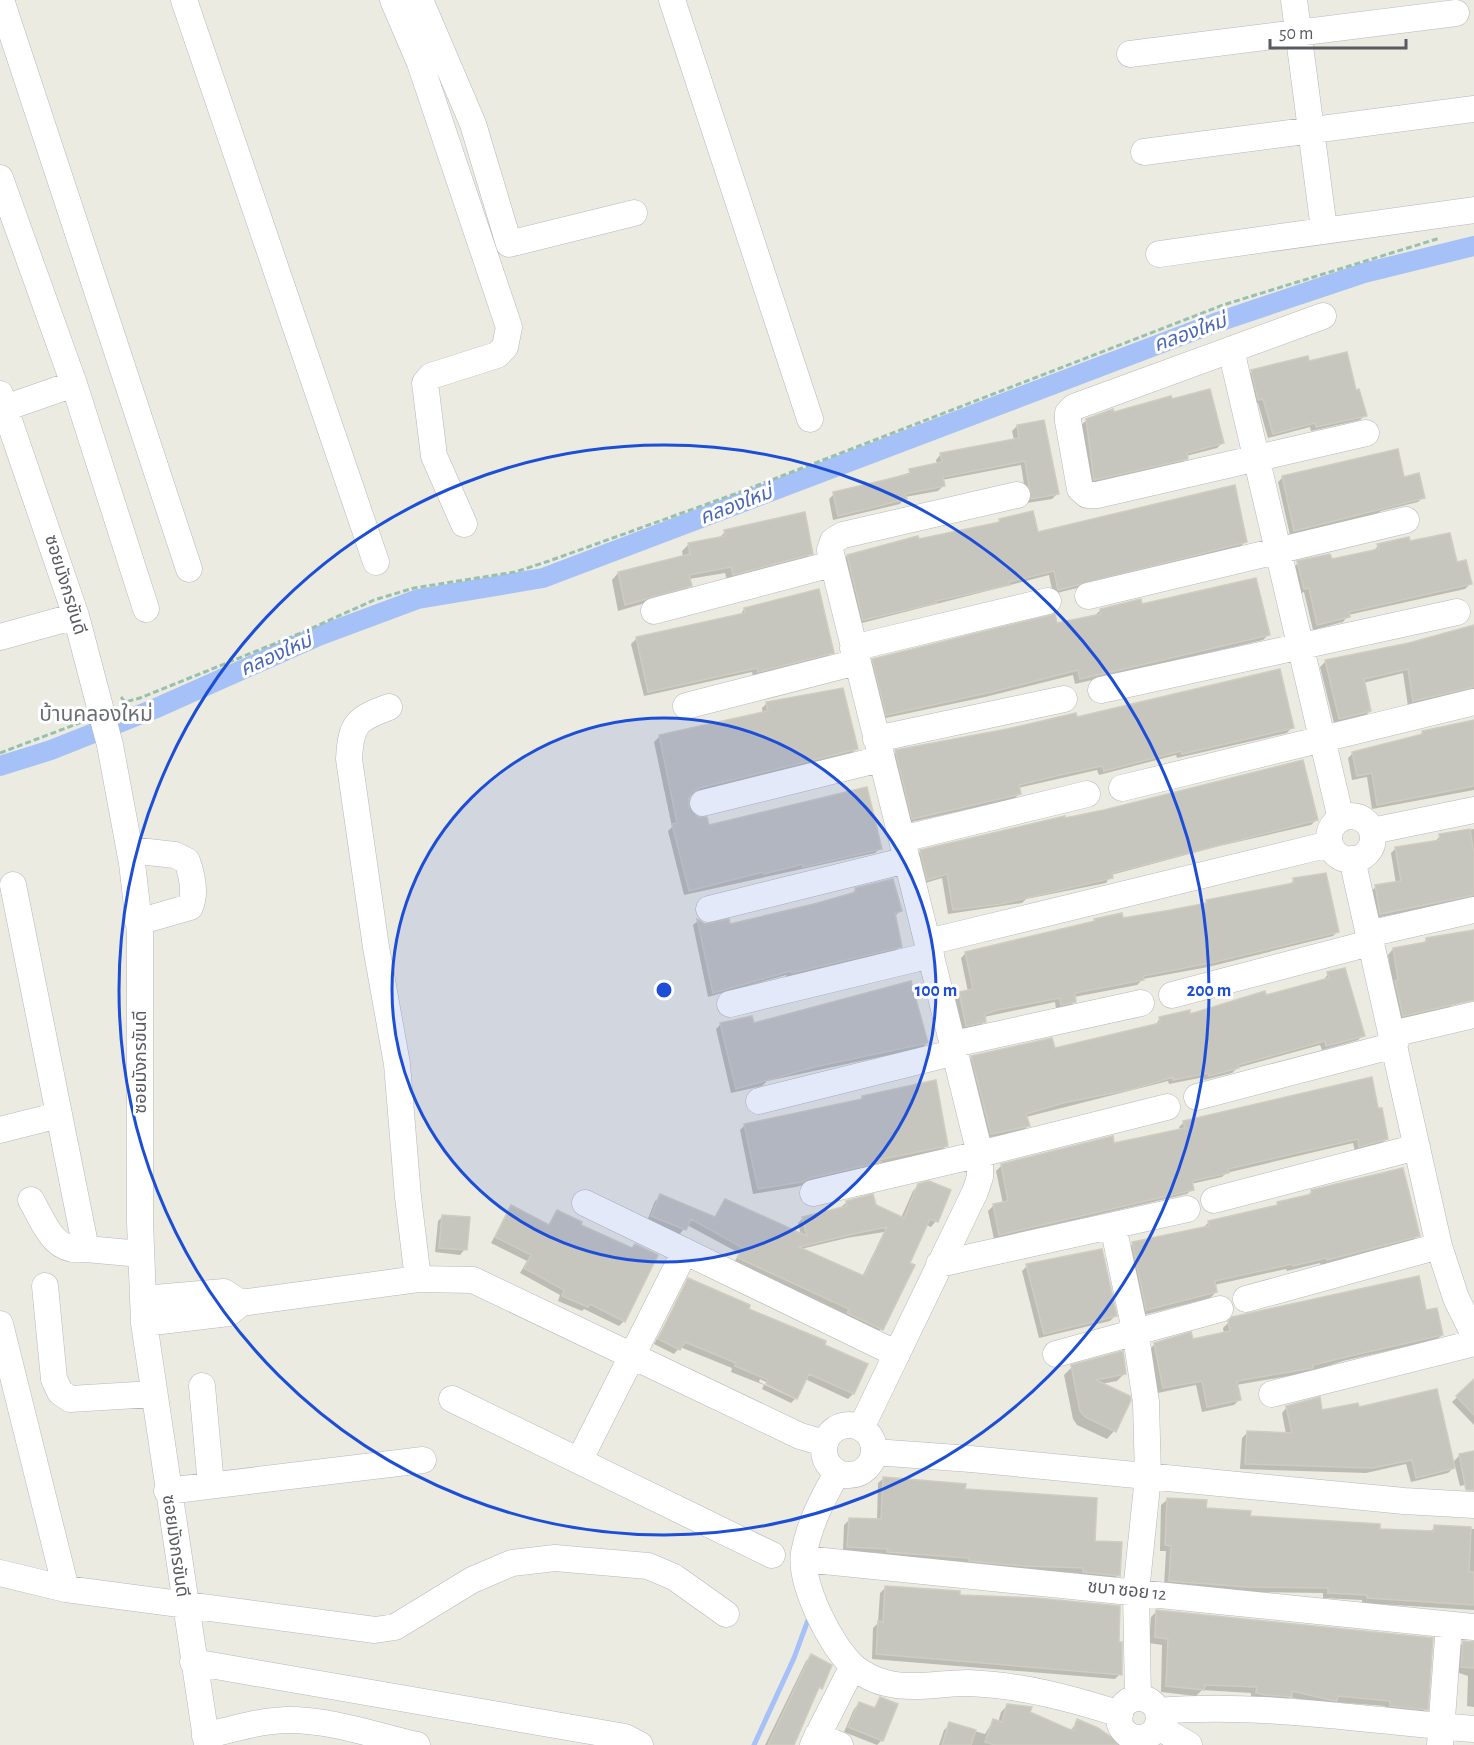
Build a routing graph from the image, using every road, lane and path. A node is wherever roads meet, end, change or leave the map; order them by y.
1 (1, 0) edge
2 (184, 0) edge
3 (393, 0) edge
4 (420, 0) edge
5 (672, 0) edge
6 (1294, 0) edge
7 (1456, 13) dead end
8 (1298, 32) junction
9 (1130, 54) dead end
10 (1474, 109) edge
11 (1311, 130) junction
12 (1144, 152) dead end
13 (0, 178) edge
14 (1474, 210) edge
15 (634, 213) dead end
16 (1324, 229) junction
17 (1450, 236) dead end
18 (1159, 254) dead end
19 (1323, 316) dead end
20 (1231, 350) junction
21 (74, 384) junction
22 (3, 401) edge
23 (810, 419) dead end
24 (1366, 433) dead end
25 (1257, 460) junction
26 (1017, 495) dead end
27 (1406, 520) dead end
28 (464, 524) dead end
29 (1279, 550) junction
30 (376, 562) dead end
31 (832, 564) junction
32 (189, 569) dead end
33 (1088, 596) dead end
34 (1048, 601) dead end
35 (146, 609) dead end
36 (654, 611) dead end
37 (1457, 612) dead end
38 (76, 615) junction
39 (0, 637) edge
40 (1301, 648) junction
41 (855, 655) junction
42 (94, 687) junction
43 (1101, 690) dead end
44 (1064, 699) dead end
45 (1474, 702) edge
46 (686, 706) dead end
47 (389, 707) dead end
48 (93, 716) junction
49 (1321, 737) junction
50 (879, 749) junction
51 (0, 753) edge
52 (1122, 788) dead end
53 (1087, 794) dead end
54 (703, 803) dead end
55 (1474, 810) edge
56 (1341, 819) junction
57 (1372, 831) junction
58 (1330, 844) junction
59 (130, 850) junction
60 (904, 850) junction
61 (1352, 859) junction
62 (13, 885) dead end
63 (709, 909) dead end
64 (1474, 910) edge
65 (138, 922) junction
66 (1369, 939) junction
67 (930, 948) junction
68 (1172, 995) dead end
69 (1141, 1003) dead end
70 (730, 1004) dead end
71 (1474, 1015) edge
72 (1394, 1040) junction
73 (955, 1048) junction
74 (1197, 1097) dead end
75 (759, 1101) dead end
76 (1167, 1107) dead end
77 (59, 1115) junction
78 (0, 1130) edge
79 (1417, 1147) junction
80 (980, 1154) junction
81 (813, 1193) dead end
82 (31, 1200) dead end
83 (1214, 1200) dead end
84 (585, 1203) dead end
85 (1187, 1209) dead end
86 (1113, 1226) junction
87 (1439, 1246) junction
88 (86, 1249) junction
89 (684, 1251) junction
90 (141, 1254) junction
91 (939, 1264) junction
92 (418, 1279) junction
93 (45, 1286) dead end
94 (1246, 1299) dead end
95 (1220, 1310) dead end
96 (144, 1311) junction
97 (0, 1324) edge
98 (1135, 1330) junction
99 (1474, 1335) edge
100 (1474, 1343) edge
101 (1056, 1353) dead end
102 (897, 1354) junction
103 (632, 1355) junction
104 (202, 1386) dead end
105 (153, 1394) junction
106 (1272, 1394) dead end
107 (452, 1399) dead end
108 (861, 1428) junction
109 (824, 1443) junction
110 (874, 1452) junction
111 (423, 1460) dead end
112 (579, 1461) junction
113 (837, 1473) junction
114 (1148, 1477) junction
115 (211, 1485) junction
116 (167, 1491) junction
117 (1474, 1505) edge
118 (772, 1555) dead end
119 (804, 1559) junction
120 (0, 1573) edge
121 (66, 1589) junction
122 (1136, 1592) junction
123 (184, 1605) junction
124 (726, 1614) dead end
125 (1462, 1626) edge
126 (193, 1662) junction
127 (853, 1666) junction
128 (1139, 1721) edge
129 (1474, 1729) edge
130 (1441, 1736) edge
131 (206, 1740) edge
132 (823, 1742) edge
133 (417, 1745) edge
134 (640, 1745) edge
135 (1189, 1745) edge

1 - 32 street
2 - 30 street
3 - 28 street
4 - 15 street
5 - 23 street
6 - 8 street
7 - 8 street
8 - 9 street
8 - 11 street
10 - 11 street
11 - 12 street
11 - 16 street
13 - 21 street
14 - 16 street
16 - 18 street
17 - 42 path
19 - 20 street
20 - 25 street
20 - 25 street
21 - 22 street
21 - 35 street
22 - 38 street, ซอยมังกรขันดี
24 - 25 street
25 - 29 street
26 - 31 street
27 - 29 street
29 - 33 street
29 - 40 street
31 - 36 street
31 - 41 street
34 - 41 street
37 - 40 street
38 - 39 street
38 - 42 street, ซอยมังกรขันดี
40 - 43 street
40 - 49 street
41 - 46 street
41 - 50 street
42 - 48 street, ซอยมังกรขันดี
44 - 50 street
45 - 49 street
47 - 92 street
48 - 51 path
48 - 59 street, ซอยมังกรขันดี
49 - 52 street
49 - 56 street
50 - 54 street
50 - 60 street
53 - 60 street
55 - 57 street
56 - 57 street
56 - 58 street
57 - 61 street
58 - 61 street
58 - 67 street
59 - 65 street, ซอยมังกรขันดี
59 - 65 street
60 - 63 street
60 - 67 street
61 - 66 street
62 - 77 street
64 - 66 street
65 - 90 street, ซอยมังกรขันดี
66 - 68 street
66 - 72 street
67 - 70 street
67 - 73 street
69 - 73 street
71 - 72 street
72 - 74 street
72 - 79 street
73 - 75 street
73 - 80 street
76 - 80 street
77 - 78 street
77 - 88 street
79 - 83 street
79 - 87 street
80 - 81 street
80 - 91 street
82 - 88 street
84 - 89 street
85 - 86 street
86 - 91 street
86 - 98 street
87 - 94 street
87 - 99 street
88 - 90 street
89 - 102 street
89 - 103 street
90 - 96 street, ซอยมังกรขันดี
91 - 102 street
92 - 96 street
92 - 103 street
93 - 105 street
95 - 98 street
96 - 105 street, ซอยมังกรขันดี
97 - 121 street
98 - 101 street
98 - 114 street
100 - 106 street
102 - 108 street
103 - 109 street
103 - 112 street
104 - 115 street
105 - 116 street, ซอยมังกรขันดี
107 - 112 street
108 - 109 street
108 - 110 street
109 - 113 street
110 - 113 street
110 - 114 street
111 - 115 street
112 - 118 street
113 - 119 street
114 - 117 street
114 - 122 street
115 - 116 street
116 - 123 street, ซอยมังกรขันดี
119 - 122 street, ชบา ซอย 12
119 - 127 street
120 - 121 street
121 - 123 street
122 - 125 street, ชบา ซอย 12
122 - 128 street
123 - 124 street
123 - 126 street, ซอยมังกรขันดี
125 - 130 street
126 - 131 street, ซอยมังกรขันดี
126 - 134 street
127 - 128 street
127 - 132 street
128 - 130 street
128 - 135 street
129 - 130 street
131 - 133 street

